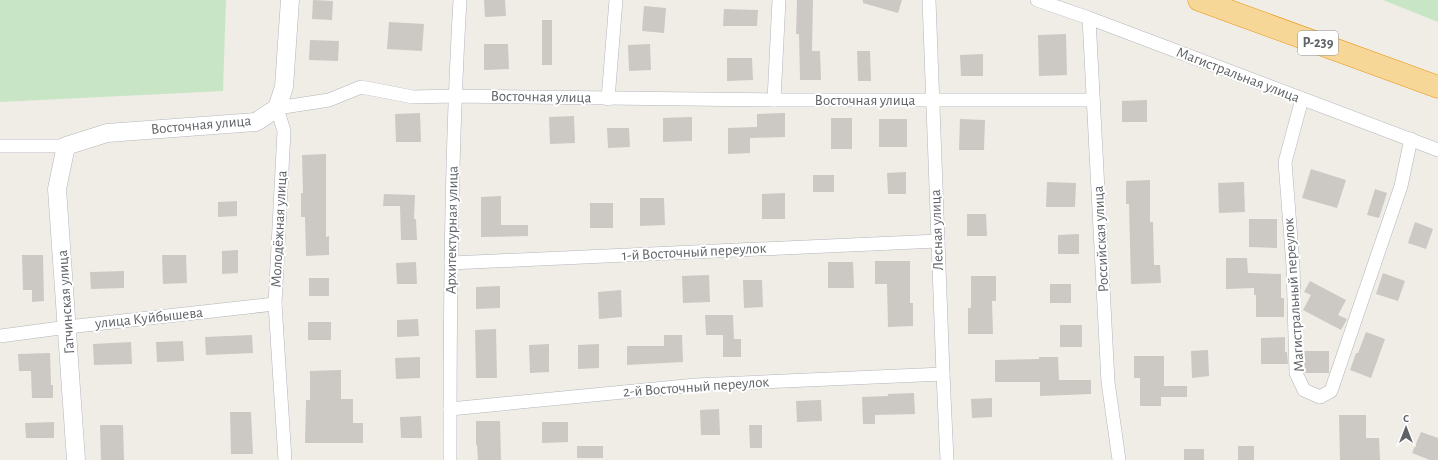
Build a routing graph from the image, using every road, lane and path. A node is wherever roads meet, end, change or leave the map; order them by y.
1 (290, 0) edge
2 (460, 0) edge
3 (616, 0) edge
4 (779, 0) edge
5 (929, 0) edge
6 (1037, 0) edge
7 (1199, 0) edge
8 (1089, 18) junction
9 (1438, 87) edge
10 (454, 96) junction
11 (608, 99) junction
12 (932, 99) junction
13 (1302, 99) junction
14 (774, 100) junction
15 (1093, 100) junction
16 (277, 108) junction
17 (1411, 139) junction
18 (0, 146) edge
19 (66, 146) junction
20 (1438, 150) edge
21 (938, 240) junction
22 (451, 263) junction
23 (275, 304) junction
24 (68, 327) junction
25 (0, 336) edge
26 (943, 374) junction
27 (450, 409) junction
28 (76, 460) edge
29 (285, 460) edge
30 (450, 460) edge
31 (947, 460) edge
32 (1119, 460) edge

1 - 16 street
2 - 10 street, Архитектурная улица
3 - 11 street
4 - 14 street
5 - 12 street, Лесная улица
6 - 8 street, Магистральная улица
7 - 9 highway, Р-239
8 - 13 street, Магистральная улица
8 - 15 street, Российская улица
10 - 11 street, Восточная улица
10 - 16 street, Восточная улица
10 - 22 street, Архитектурная улица
11 - 14 street, Восточная улица
12 - 14 street, Восточная улица
12 - 15 street, Восточная улица
12 - 21 street, Лесная улица
13 - 17 street, Магистральная улица
13 - 17 street, Магистральный переулок
15 - 32 street, Российская улица
16 - 19 street, Восточная улица
16 - 23 street, Молодёжная улица
17 - 20 street, Магистральная улица
18 - 19 street, Восточная улица
19 - 24 street, Гатчинская улица
21 - 22 street, 1-й Восточный переулок
21 - 26 street, Лесная улица
22 - 27 street, Архитектурная улица
23 - 24 street, улица Куйбышева
23 - 29 street, Молодёжная улица
24 - 25 street, улица Куйбышева
24 - 28 street, Гатчинская улица
26 - 27 street, 2-й Восточный переулок
26 - 31 street, Лесная улица
27 - 30 street, Архитектурная улица

